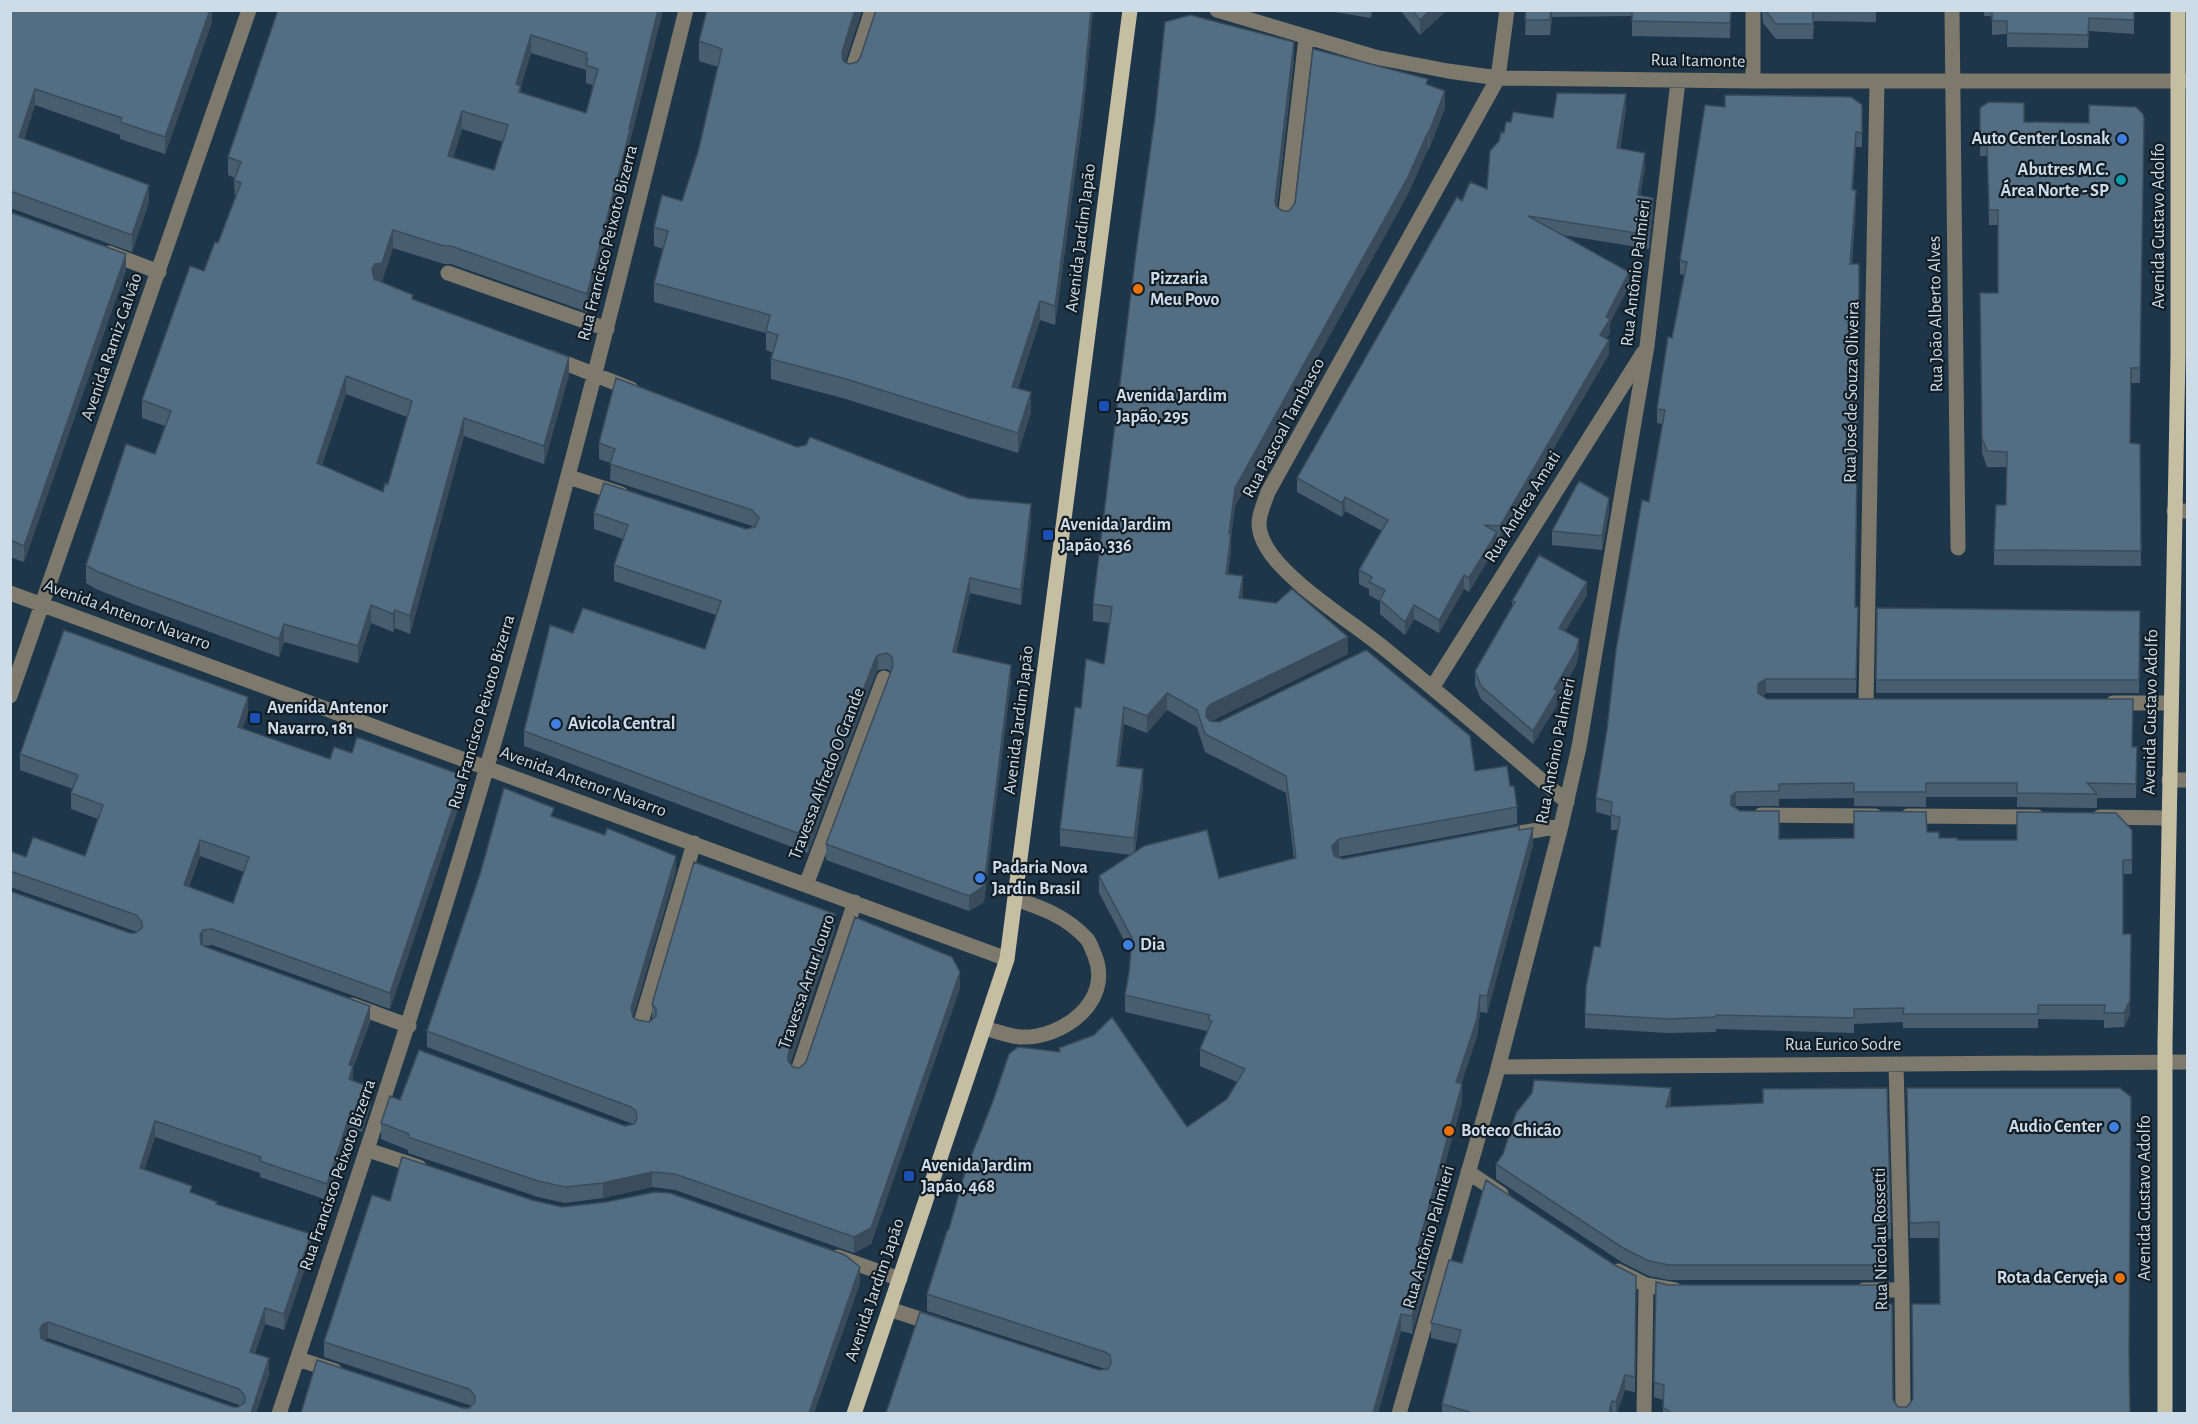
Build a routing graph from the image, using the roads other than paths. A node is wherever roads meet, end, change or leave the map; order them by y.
1 (249, 10) edge
2 (686, 10) edge
3 (872, 10) edge
4 (1130, 10) edge
5 (1217, 10) edge
6 (1507, 10) edge
7 (1753, 10) edge
8 (1952, 10) edge
9 (2178, 10) edge
10 (1306, 38) junction
11 (851, 74) edge
12 (1498, 78) junction
13 (1953, 80) junction
14 (1678, 81) junction
15 (1753, 81) junction
16 (1877, 81) junction
17 (2183, 81) edge
18 (1285, 219) edge
19 (96, 249) edge
20 (159, 272) junction
21 (448, 273) dead end
22 (607, 329) junction
23 (1647, 346) junction
24 (540, 353) edge
25 (2183, 356) edge
26 (595, 375) junction
27 (649, 395) edge
28 (569, 477) junction
29 (637, 499) edge
30 (2181, 511) edge
31 (1958, 548) dead end
32 (10, 593) edge
33 (42, 604) junction
34 (884, 678) dead end
35 (1432, 688) junction
36 (10, 696) edge
37 (2100, 703) edge
38 (2170, 703) junction
39 (1866, 704) edge
40 (487, 768) junction
41 (2169, 780) junction
42 (2187, 780) edge
43 (1567, 802) junction
44 (1752, 815) edge
45 (2049, 817) edge
46 (2085, 817) edge
47 (2168, 818) junction
48 (1561, 826) junction
49 (1501, 836) edge
50 (694, 843) junction
51 (806, 885) junction
52 (1016, 899) junction
53 (855, 902) junction
54 (1008, 959) junction
55 (337, 1000) edge
56 (409, 1026) junction
57 (647, 1028) edge
58 (984, 1028) junction
59 (2187, 1062) edge
60 (2165, 1063) junction
61 (1896, 1064) junction
62 (1498, 1067) junction
63 (797, 1074) edge
64 (368, 1149) junction
65 (435, 1172) edge
66 (1468, 1172) junction
67 (1516, 1204) edge
68 (824, 1252) edge
69 (1609, 1265) edge
70 (900, 1279) junction
71 (1646, 1286) junction
72 (1691, 1290) edge
73 (1843, 1290) edge
74 (1902, 1290) junction
75 (889, 1309) junction
76 (948, 1328) edge
77 (298, 1359) junction
78 (352, 1377) edge
79 (279, 1413) edge
80 (854, 1413) edge
81 (1399, 1413) edge
82 (1644, 1413) edge
83 (1903, 1413) edge
84 (2165, 1413) edge

1 - 20 street, Avenida Ramiz Galvão
2 - 22 street, Rua Francisco Peixoto Bizerra
3 - 11 street
4 - 52 main road, Avenida Jardim Japão
5 - 10 street, Rua Itamonte
6 - 12 street
7 - 15 street
8 - 13 street, Rua João Alberto Alves
9 - 17 main road, Avenida Gustavo Adolfo
10 - 12 street, Rua Itamonte
10 - 18 street
12 - 14 street, Rua Itamonte
12 - 35 street, Rua Pascoal Tambasco
13 - 16 street, Rua Itamonte
13 - 17 street, Rua Itamonte
13 - 31 street, Rua João Alberto Alves
14 - 15 street, Rua Itamonte
14 - 23 street, Rua Antônio Palmieri
15 - 16 street, Rua Itamonte
16 - 39 street, Rua José de Souza Oliveira
17 - 25 main road, Avenida Gustavo Adolfo
19 - 20 street
20 - 33 street, Avenida Ramiz Galvão
21 - 22 street
22 - 26 street, Rua Francisco Peixoto Bizerra
23 - 35 street, Rua Andrea Amati
23 - 43 street, Rua Antônio Palmieri
24 - 26 street
25 - 30 main road, Avenida Gustavo Adolfo
26 - 27 street
26 - 28 street, Rua Francisco Peixoto Bizerra
28 - 29 street
28 - 40 street, Rua Francisco Peixoto Bizerra
30 - 38 main road, Avenida Gustavo Adolfo
32 - 33 street, Avenida Antenor Navarro
33 - 36 street, Avenida Ramiz Galvão
33 - 40 street, Avenida Antenor Navarro
34 - 51 street, Travessa Alfredo O Grande
35 - 43 street, Rua Pascoal Tambasco
37 - 38 street
38 - 41 main road, Avenida Gustavo Adolfo
40 - 50 street, Avenida Antenor Navarro
40 - 56 street, Rua Francisco Peixoto Bizerra
41 - 42 street
41 - 47 main road, Avenida Gustavo Adolfo
43 - 48 street, Rua Antônio Palmieri
44 - 45 street
46 - 47 street
47 - 60 main road, Avenida Gustavo Adolfo
48 - 49 street
48 - 62 street, Rua Antônio Palmieri
50 - 51 street, Avenida Antenor Navarro
50 - 57 street
51 - 53 street, Avenida Antenor Navarro
52 - 54 main road, Avenida Jardim Japão
52 - 58 street
53 - 54 street, Avenida Antenor Navarro
53 - 63 street, Travessa Artur Louro
54 - 58 main road, Avenida Jardim Japão
55 - 56 street
56 - 64 street, Rua Francisco Peixoto Bizerra
58 - 70 main road, Avenida Jardim Japão
59 - 60 street, Rua Eurico Sodre
60 - 61 street, Rua Eurico Sodre
60 - 84 main road, Avenida Gustavo Adolfo
61 - 62 street, Rua Eurico Sodre
61 - 74 street, Rua Nicolau Rossetti
62 - 66 street, Rua Antônio Palmieri
64 - 65 street
64 - 77 street, Rua Francisco Peixoto Bizerra
66 - 67 street
66 - 81 street, Rua Antônio Palmieri
68 - 70 street
69 - 71 street
70 - 75 main road, Avenida Jardim Japão
71 - 72 street
71 - 82 street
73 - 74 street
74 - 83 street, Rua Nicolau Rossetti
75 - 76 street
75 - 80 main road, Avenida Jardim Japão
77 - 78 street
77 - 79 street, Rua Francisco Peixoto Bizerra

